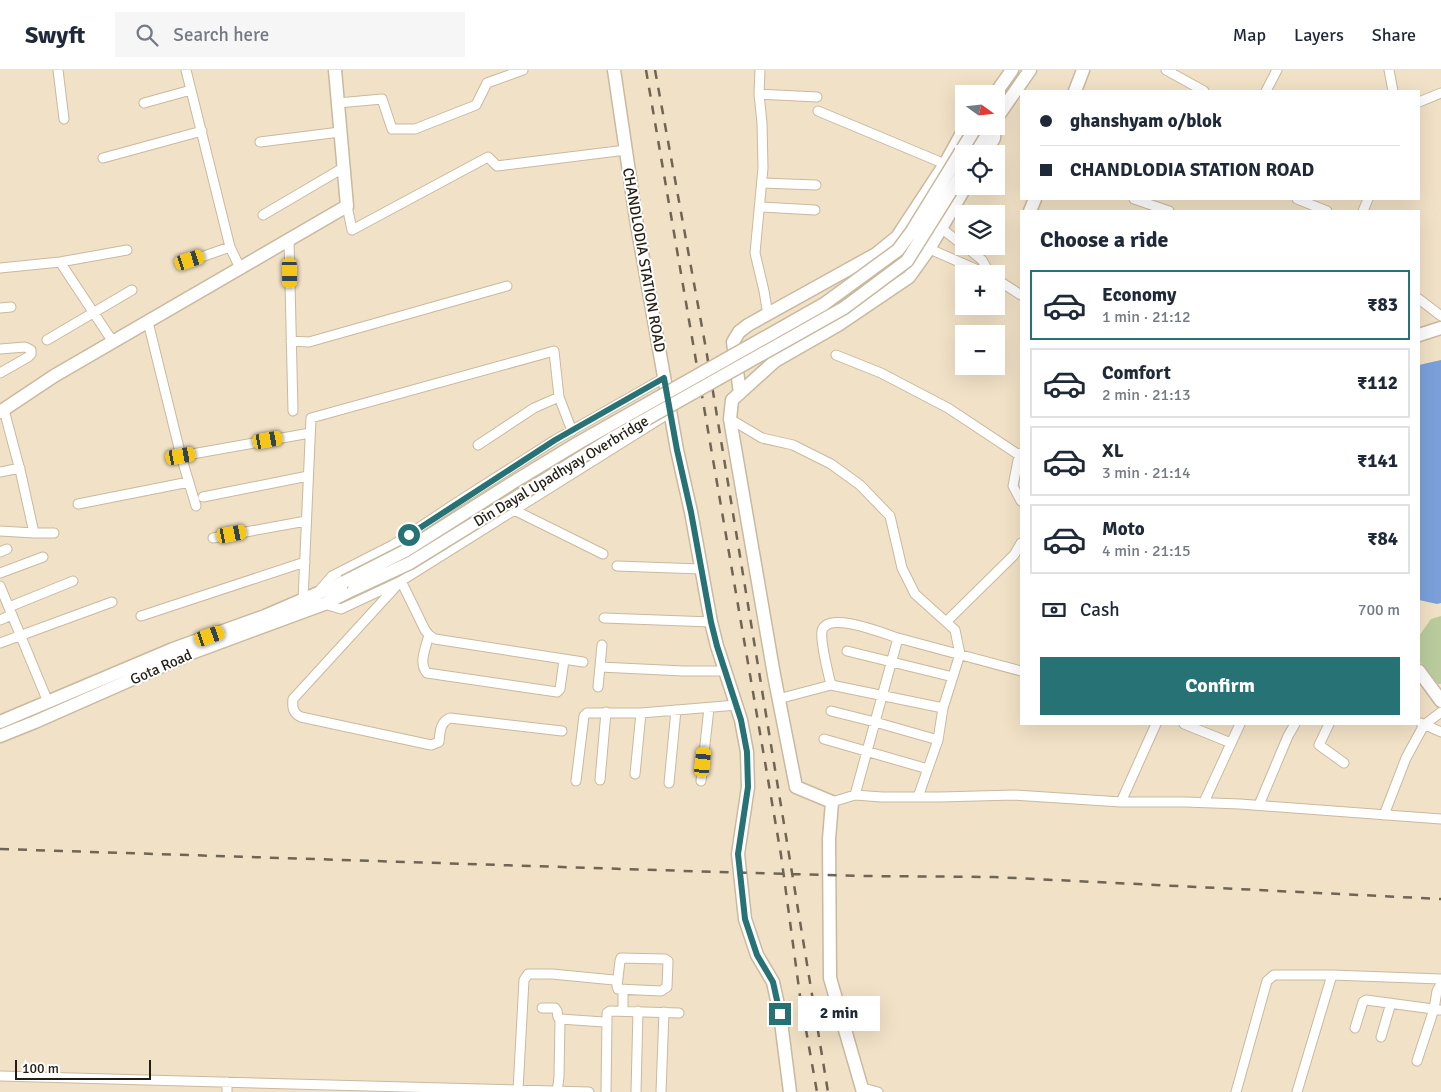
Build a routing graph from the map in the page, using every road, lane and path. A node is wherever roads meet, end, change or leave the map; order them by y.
1 (58, 70) edge
2 (186, 70) edge
3 (335, 70) edge
4 (523, 70) edge
5 (614, 70) edge
6 (760, 70) edge
7 (1012, 70) edge
8 (1030, 70) edge
9 (1083, 70) edge
10 (1166, 70) edge
11 (1277, 70) edge
12 (1389, 70) edge
13 (1001, 85) edge
14 (191, 90) junction
15 (1076, 90) edge
16 (1202, 90) edge
17 (1267, 90) edge
18 (1393, 90) edge
19 (1441, 93) edge
20 (759, 94) junction
21 (817, 97) dead end
22 (1420, 102) edge
23 (144, 103) dead end
24 (338, 103) junction
25 (1005, 106) edge
26 (818, 112) dead end
27 (64, 119) dead end
28 (202, 132) junction
29 (340, 132) junction
30 (967, 135) edge
31 (968, 135) edge
32 (994, 135) edge
33 (260, 142) dead end
34 (986, 145) edge
35 (626, 150) junction
36 (103, 158) dead end
37 (944, 164) junction
38 (343, 168) junction
39 (762, 183) junction
40 (955, 184) edge
41 (816, 186) dead end
42 (961, 195) edge
43 (1137, 200) edge
44 (1300, 200) edge
45 (347, 206) junction
46 (760, 207) junction
47 (816, 210) dead end
48 (1166, 210) edge
49 (1324, 210) edge
50 (262, 216) dead end
51 (941, 228) junction
52 (897, 237) junction
53 (955, 239) edge
54 (289, 240) junction
55 (230, 247) junction
56 (929, 249) junction
57 (127, 250) dead end
58 (976, 255) edge
59 (190, 260) dead end
60 (60, 262) junction
61 (967, 265) edge
62 (984, 265) edge
63 (0, 268) edge
64 (240, 268) junction
65 (1005, 285) edge
66 (507, 286) dead end
67 (132, 290) dead end
68 (1020, 294) edge
69 (1420, 301) edge
70 (11, 307) dead end
71 (0, 308) edge
72 (93, 312) junction
73 (768, 315) junction
74 (1441, 316) edge
75 (148, 322) junction
76 (1441, 328) edge
77 (1420, 336) edge
78 (46, 340) dead end
79 (291, 341) junction
80 (113, 342) junction
81 (0, 350) edge
82 (836, 355) dead end
83 (0, 372) edge
84 (664, 378) junction
85 (740, 393) junction
86 (559, 397) junction
87 (2, 411) edge
88 (292, 411) dead end
89 (670, 412) junction
90 (730, 419) junction
91 (10, 430) junction
92 (572, 431) junction
93 (310, 433) junction
94 (0, 434) edge
95 (478, 445) dead end
96 (1020, 454) edge
97 (181, 456) junction
98 (20, 468) junction
99 (0, 472) edge
100 (308, 476) junction
101 (496, 478) junction
102 (189, 482) junction
103 (203, 497) dead end
104 (1020, 499) edge
105 (78, 504) dead end
106 (196, 506) dead end
107 (514, 510) junction
108 (306, 520) junction
109 (0, 531) edge
110 (34, 533) junction
111 (54, 533) dead end
112 (213, 538) dead end
113 (1020, 545) edge
114 (603, 554) dead end
115 (43, 557) dead end
116 (304, 562) junction
117 (617, 566) dead end
118 (701, 568) junction
119 (0, 573) edge
120 (73, 581) dead end
121 (401, 581) junction
122 (349, 585) junction
123 (1, 590) edge
124 (314, 600) junction
125 (112, 602) dead end
126 (10, 611) junction
127 (141, 616) dead end
128 (604, 618) dead end
129 (0, 620) edge
130 (711, 622) junction
131 (946, 622) junction
132 (20, 635) junction
133 (429, 635) junction
134 (898, 638) junction
135 (0, 643) edge
136 (602, 644) dead end
137 (847, 651) dead end
138 (960, 654) junction
139 (564, 660) junction
140 (892, 661) junction
141 (583, 662) dead end
142 (600, 667) junction
143 (726, 671) junction
144 (1020, 671) edge
145 (1420, 672) edge
146 (953, 677) junction
147 (831, 685) junction
148 (598, 687) dead end
149 (882, 695) junction
150 (1439, 696) edge
151 (778, 699) junction
152 (48, 702) junction
153 (737, 705) junction
154 (708, 708) junction
155 (943, 708) junction
156 (676, 710) junction
157 (831, 711) dead end
158 (606, 712) junction
159 (1441, 712) edge
160 (641, 713) junction
161 (0, 722) edge
162 (875, 722) junction
163 (1421, 723) edge
164 (1156, 725) edge
165 (1186, 725) edge
166 (1240, 725) edge
167 (1294, 725) edge
168 (1329, 725) edge
169 (562, 731) dead end
170 (1441, 732) edge
171 (0, 736) edge
172 (824, 739) dead end
173 (938, 740) junction
174 (1231, 743) junction
175 (867, 752) junction
176 (1344, 763) dead end
177 (928, 769) junction
178 (635, 774) dead end
179 (600, 780) dead end
180 (576, 781) dead end
181 (701, 781) dead end
182 (669, 783) dead end
183 (855, 795) junction
184 (918, 797) junction
185 (832, 802) junction
186 (1121, 802) junction
187 (1204, 802) junction
188 (1259, 806) junction
189 (1384, 816) junction
190 (1441, 819) edge
191 (1332, 975) junction
192 (1441, 979) edge
193 (614, 980) dead end
194 (1441, 984) edge
195 (623, 990) junction
196 (1391, 1003) junction
197 (542, 1008) dead end
198 (1437, 1010) edge
199 (623, 1011) junction
200 (638, 1011) junction
201 (664, 1012) junction
202 (679, 1013) dead end
203 (560, 1019) junction
204 (607, 1020) junction
205 (1355, 1028) dead end
206 (1381, 1037) dead end
207 (1417, 1061) dead end
208 (0, 1076) edge
209 (228, 1082) junction
210 (296, 1088) edge
211 (518, 1090) junction
212 (863, 1090) edge
213 (227, 1092) edge
214 (557, 1092) edge
215 (590, 1092) edge
216 (606, 1092) edge
217 (636, 1092) edge
218 (661, 1092) edge
219 (790, 1092) edge
220 (878, 1092) edge
221 (1236, 1092) edge
222 (1297, 1092) edge

1 - 27 street
2 - 14 street
3 - 24 street
4 - 24 street
5 - 35 street, CHANDLODIA STATION ROAD
6 - 20 street
7 - 13 street
8 - 25 street
9 - 15 street
10 - 16 street
11 - 17 street
12 - 18 street
14 - 23 street
14 - 28 street
19 - 22 street
20 - 21 street
20 - 39 street
24 - 29 street
26 - 37 street
28 - 36 street
28 - 55 street
29 - 33 street
29 - 38 street
30 - 37 street
31 - 122 street, Din Dayal Upadhyay Overbridge, bridge
32 - 34 street
35 - 45 street
35 - 84 street, CHANDLODIA STATION ROAD
37 - 52 street
38 - 45 street
38 - 50 street
39 - 41 street
39 - 46 street
40 - 122 street, Din Dayal Upadhyay Overbridge, bridge
42 - 51 street
43 - 48 street
44 - 49 street
45 - 54 street
46 - 47 street
46 - 73 street
51 - 53 street
51 - 56 street
52 - 56 street
52 - 73 street
54 - 64 street
54 - 79 street
55 - 59 street
55 - 64 street
56 - 61 street
56 - 85 street
57 - 60 street
58 - 62 street
60 - 63 street
60 - 72 street
64 - 75 street
65 - 68 street
66 - 79 street
67 - 72 street
69 - 74 street
70 - 71 street
72 - 78 street
72 - 80 street
73 - 85 street
75 - 80 street
75 - 97 street
76 - 77 street
79 - 88 street
80 - 87 street
81 - 83 street
82 - 96 street
84 - 89 street, CHANDLODIA STATION ROAD
84 - 92 street
85 - 90 street
86 - 92 street
86 - 93 street
86 - 95 street
87 - 91 street
89 - 107 street
89 - 118 street, CHANDLODIA STATION ROAD
90 - 131 street
90 - 151 street
91 - 94 street
91 - 98 street
92 - 101 street
93 - 97 street
93 - 100 street
96 - 104 street
97 - 102 street
98 - 99 street
98 - 110 street
100 - 103 street
100 - 108 street
101 - 107 street
101 - 124 street
102 - 105 street
102 - 106 street
107 - 114 street
107 - 121 street
108 - 112 street
108 - 116 street
109 - 110 street
110 - 111 street
113 - 131 street
115 - 119 street
116 - 124 street
116 - 127 street
117 - 118 street
118 - 130 street, CHANDLODIA STATION ROAD
120 - 126 street
121 - 124 street
121 - 133 street
121 - 169 street
122 - 124 street, Din Dayal Upadhyay Overbridge
123 - 126 street
124 - 152 street, Gota Road
124 - 171 street, Gota Road
125 - 132 street
126 - 129 street
126 - 132 street
128 - 130 street
130 - 143 street, CHANDLODIA STATION ROAD
131 - 138 street
132 - 135 street
132 - 152 street
133 - 139 street
133 - 139 street
134 - 138 street
134 - 140 street
134 - 147 street
136 - 142 street
137 - 140 street
138 - 144 street
138 - 146 street
139 - 141 street
140 - 146 street
140 - 149 street
142 - 143 street
142 - 148 street
143 - 153 street, CHANDLODIA STATION ROAD
145 - 150 street
146 - 155 street
147 - 149 street
147 - 151 street
149 - 155 street
149 - 162 street
151 - 185 street
152 - 161 street, Gota Road
153 - 154 street
153 - 219 street, CHANDLODIA STATION ROAD
154 - 156 street
154 - 181 street
155 - 173 street
156 - 160 street
156 - 182 street
157 - 162 street
158 - 160 street
158 - 179 street
158 - 180 street
159 - 163 street
160 - 178 street
162 - 173 street
162 - 175 street
163 - 170 street
163 - 189 street
164 - 186 street
165 - 174 street
166 - 174 street
167 - 188 street
168 - 176 street
172 - 175 street
173 - 177 street
174 - 187 street
175 - 177 street
175 - 183 street
177 - 184 street
183 - 184 street
183 - 185 street
184 - 186 street
185 - 212 street
186 - 187 street
187 - 188 street
188 - 189 street
189 - 190 street
191 - 192 street
191 - 221 street
191 - 222 street
193 - 211 street
194 - 198 street
195 - 195 street
195 - 199 street
196 - 198 street
196 - 205 street
196 - 206 street
197 - 203 street
198 - 207 street
199 - 200 street
199 - 204 street
200 - 201 street
200 - 217 street
201 - 202 street
201 - 218 street
203 - 204 street
203 - 214 street
204 - 216 street
208 - 209 street
209 - 210 street
209 - 213 street
210 - 211 street
211 - 214 street
212 - 220 street
214 - 215 street

